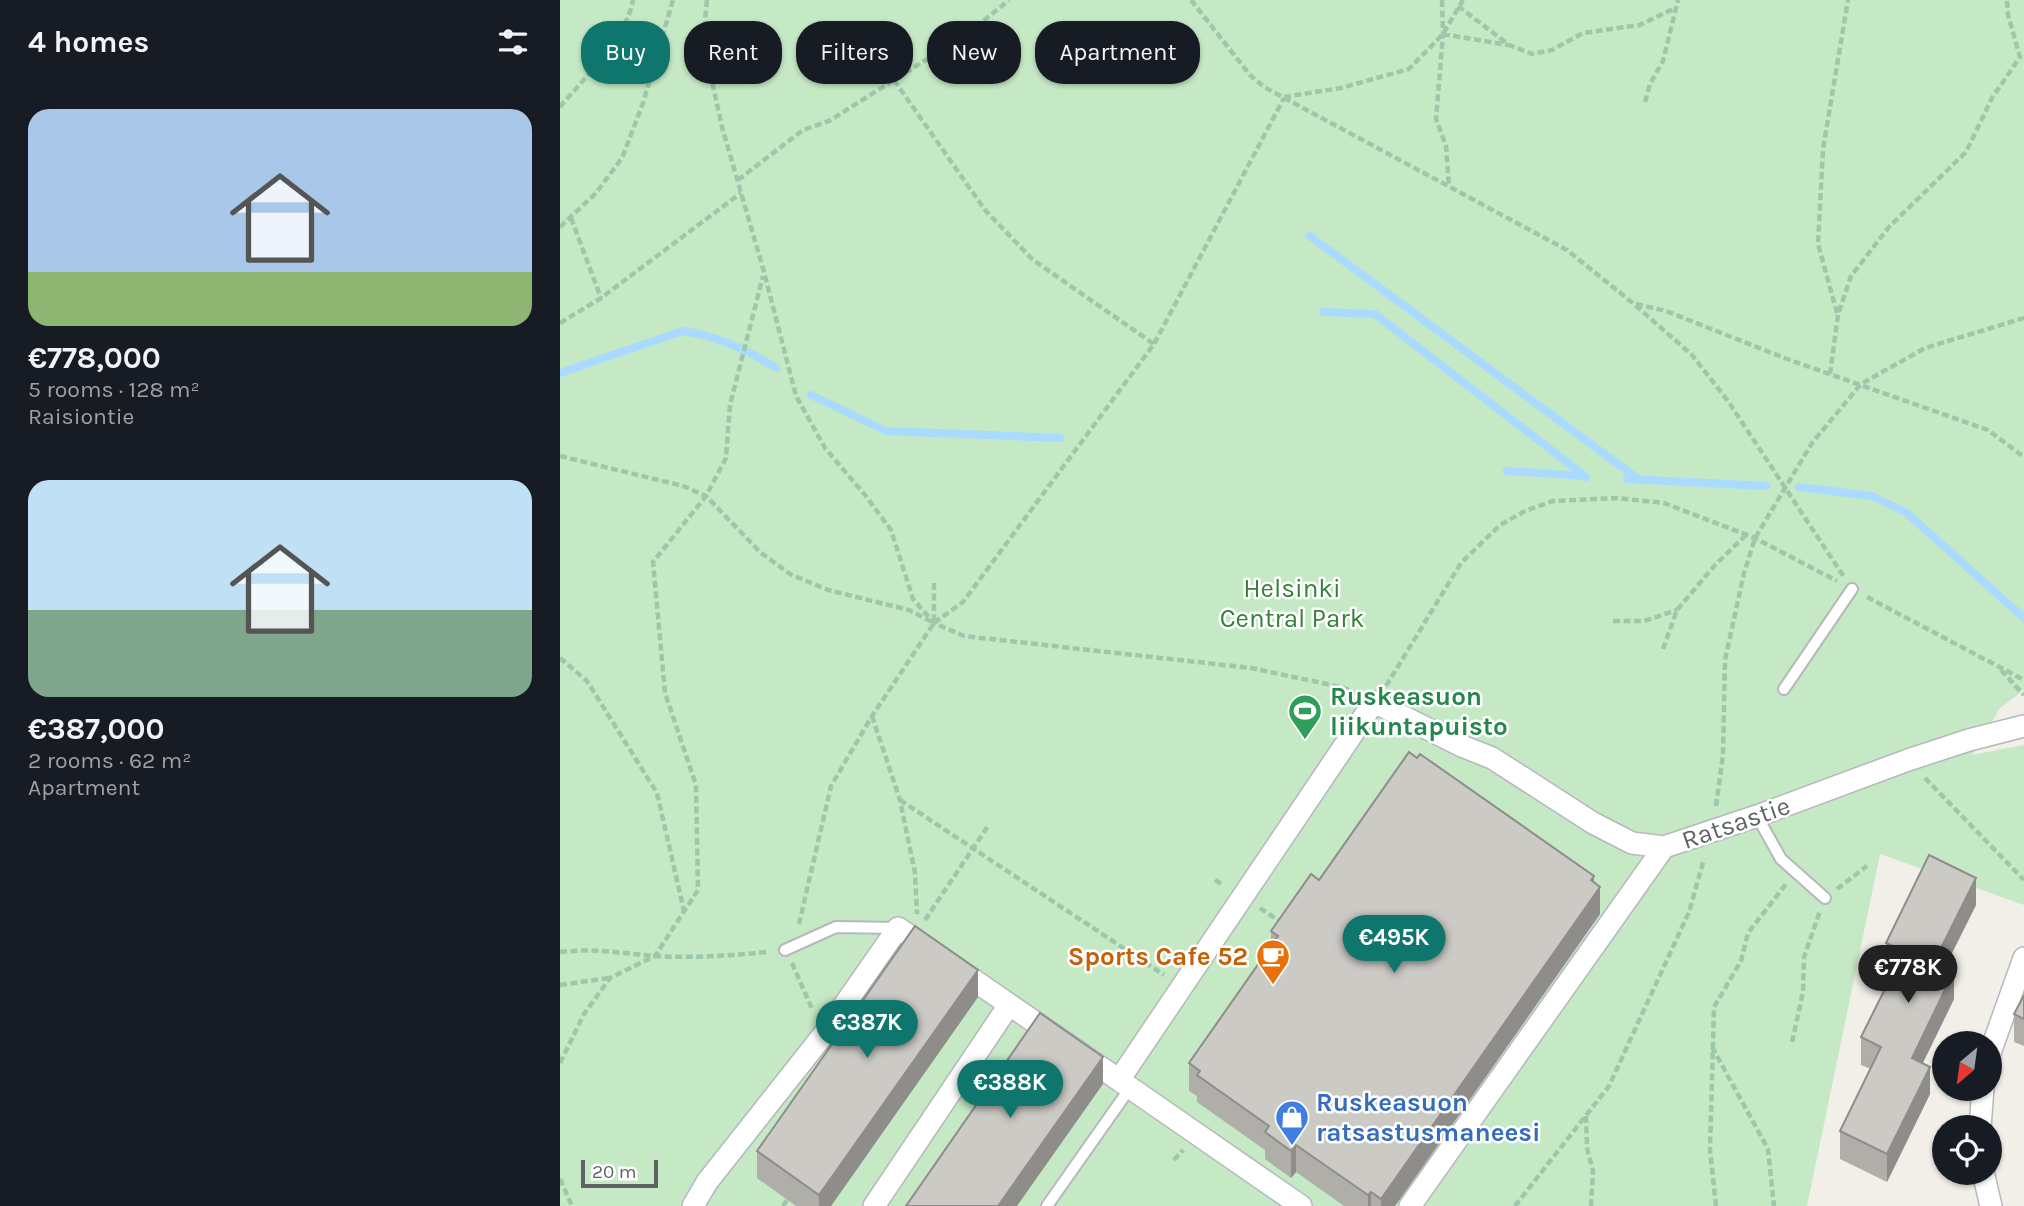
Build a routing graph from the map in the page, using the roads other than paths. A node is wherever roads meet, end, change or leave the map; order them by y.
1 (1852, 589) road end
2 (1784, 689) dead end
3 (2024, 726) edge
4 (1757, 816) junction
5 (1664, 847) junction
6 (1825, 898) road end
7 (908, 928) junction
8 (785, 950) road end
9 (2024, 958) edge
10 (1009, 1005) junction
11 (1998, 1031) edge
12 (1124, 1084) junction
13 (1986, 1185) edge
14 (693, 1206) edge
15 (874, 1206) edge
16 (1047, 1206) edge
17 (1301, 1206) edge
18 (1410, 1206) edge
19 (1991, 1206) edge

1 - 2 lane
3 - 4 street, Ratsastie
4 - 5 street, Ratsastie
4 - 6 lane
5 - 12 street, Ratsastie
5 - 18 street
7 - 8 lane
7 - 10 street
7 - 14 street
9 - 11 street
10 - 12 street
10 - 15 street
12 - 16 lane
12 - 17 street
13 - 19 street

